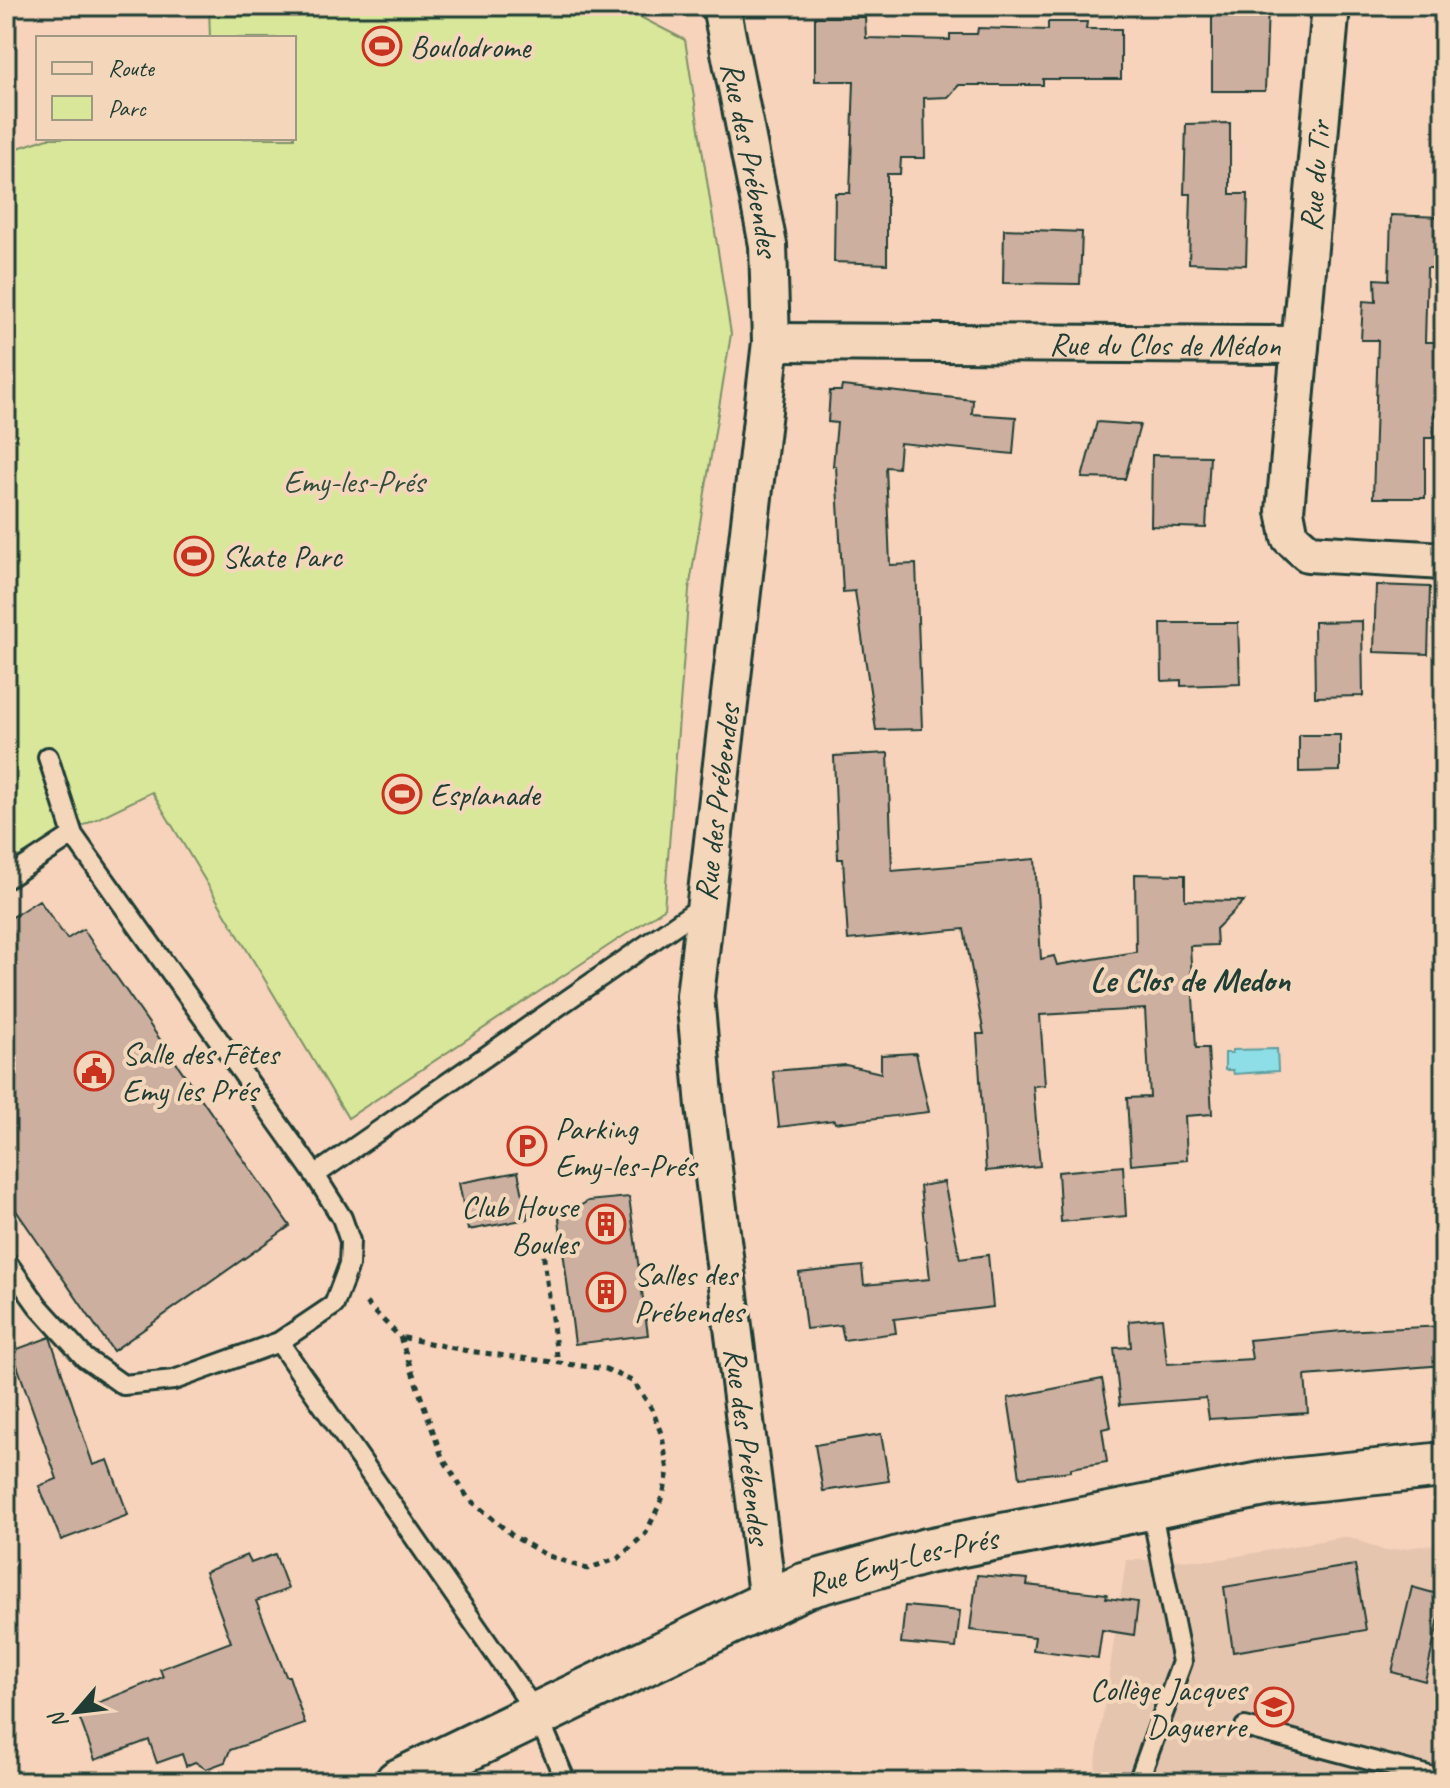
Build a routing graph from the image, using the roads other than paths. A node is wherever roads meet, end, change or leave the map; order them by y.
1 (721, 6) edge
2 (1331, 6) edge
3 (771, 342) junction
4 (1300, 345) junction
5 (1444, 561) edge
6 (48, 757) dead end
7 (73, 835) junction
8 (7, 875) edge
9 (704, 905) junction
10 (315, 1175) junction
11 (6, 1261) edge
12 (279, 1342) junction
13 (1444, 1465) edge
14 (1151, 1508) junction
15 (768, 1602) junction
16 (537, 1714) junction
17 (1245, 1727) dead end
18 (1444, 1780) edge
19 (398, 1782) edge
20 (566, 1782) edge
21 (1138, 1782) edge

1 - 3 street, Rue des Prébendes
2 - 4 street, Rue du Tir
3 - 4 street, Rue du Clos de Médon
3 - 9 street, Rue des Prébendes
4 - 5 street, Rue du Clos de Médon
6 - 7 lane
7 - 8 lane
7 - 10 lane
9 - 10 lane
9 - 15 street, Rue des Prébendes
10 - 12 lane
11 - 12 lane
12 - 16 lane
13 - 14 street, Rue Emy-Les-Prés
14 - 15 street, Rue Emy-Les-Prés
14 - 21 lane
15 - 16 street, Rue Emy-Les-Prés
16 - 19 street, Rue Emy-Les-Prés
16 - 20 lane
17 - 18 lane

